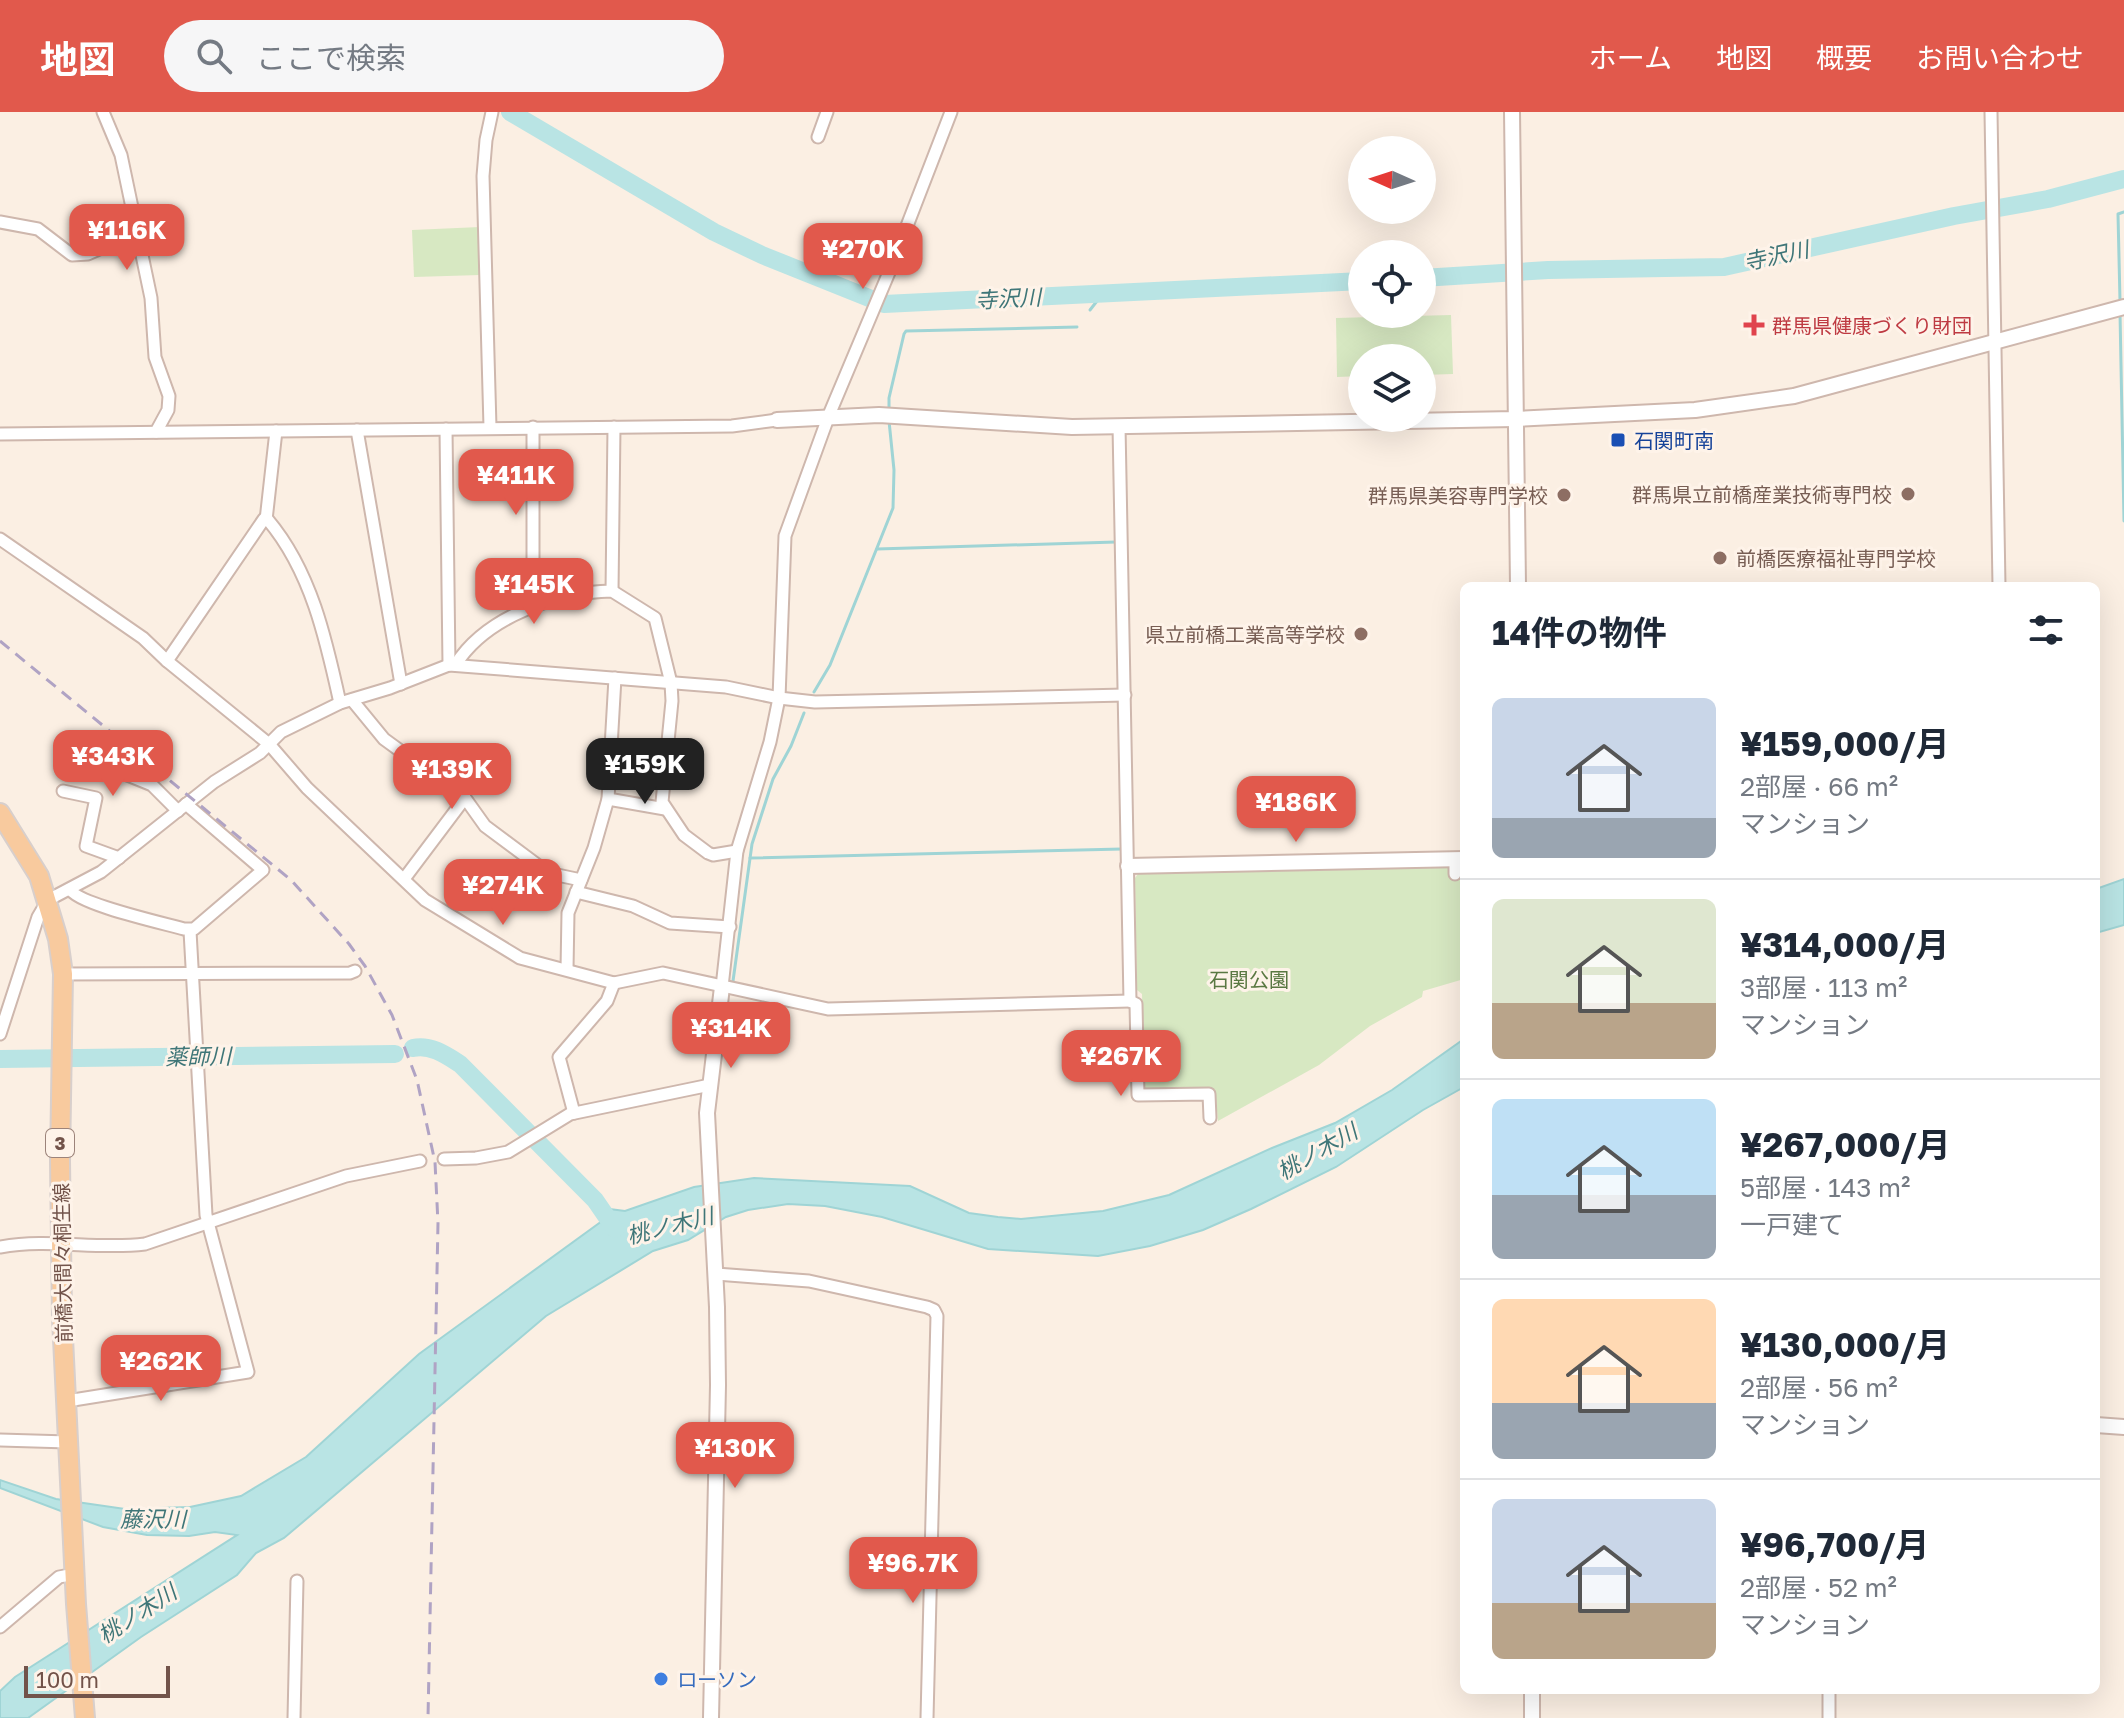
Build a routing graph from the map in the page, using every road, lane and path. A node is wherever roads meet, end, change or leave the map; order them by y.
1 (103, 112) edge
2 (492, 112) edge
3 (827, 112) edge
4 (951, 112) edge
5 (1512, 112) edge
6 (1991, 112) edge
7 (818, 137) dead end
8 (0, 222) edge
9 (135, 233) junction
10 (2124, 307) edge
11 (1994, 343) junction
12 (829, 415) junction
13 (1515, 419) junction
14 (777, 420) joint
15 (1119, 426) junction
16 (490, 427) junction
17 (533, 427) junction
18 (614, 427) junction
19 (446, 429) junction
20 (357, 430) junction
21 (276, 431) junction
22 (156, 432) junction
23 (0, 434) edge
24 (266, 520) junction
25 (0, 539) edge
26 (1518, 582) edge
27 (1999, 582) edge
28 (612, 591) junction
29 (533, 606) junction
30 (167, 661) junction
31 (452, 664) junction
32 (615, 678) junction
33 (671, 683) junction
34 (401, 684) junction
35 (1125, 695) junction
36 (779, 698) junction
37 (346, 701) junction
38 (269, 744) junction
39 (68, 762) dead end
40 (63, 791) dead end
41 (465, 798) junction
42 (608, 799) junction
43 (182, 808) junction
44 (665, 809) junction
45 (0, 813) edge
46 (737, 851) junction
47 (119, 858) junction
48 (1458, 864) edge
49 (1128, 866) junction
50 (404, 879) junction
51 (581, 880) junction
52 (70, 889) junction
53 (576, 892) junction
54 (48, 900) junction
55 (730, 927) junction
56 (190, 931) junction
57 (567, 969) junction
58 (355, 971) dead end
59 (63, 974) junction
60 (194, 974) junction
61 (614, 983) junction
62 (722, 987) junction
63 (1130, 1001) junction
64 (0, 1034) edge
65 (710, 1085) junction
66 (574, 1113) junction
67 (1210, 1118) dead end
68 (444, 1159) dead end
69 (420, 1161) dead end
70 (208, 1223) junction
71 (60, 1242) junction
72 (0, 1247) edge
73 (715, 1268) junction
74 (67, 1401) junction
75 (2100, 1425) edge
76 (2124, 1427) edge
77 (0, 1440) edge
78 (68, 1442) junction
79 (75, 1574) junction
80 (297, 1581) dead end
81 (0, 1627) edge
82 (1532, 1694) edge
83 (1829, 1694) edge
84 (84, 1710) edge
85 (294, 1718) edge
86 (711, 1718) edge
87 (927, 1718) edge
88 (1532, 1718) edge
89 (1829, 1718) edge

1 - 9 street
2 - 16 street
3 - 7 street
4 - 12 street
5 - 13 street
6 - 11 street
8 - 9 street
9 - 22 street
10 - 11 street
11 - 13 street
11 - 27 street
12 - 14 street
12 - 15 street
12 - 36 street
13 - 15 street
13 - 26 street
14 - 18 street
15 - 35 street
16 - 17 street
16 - 19 street
17 - 18 street
17 - 29 street
18 - 28 street
19 - 20 street
19 - 31 street
20 - 21 street
20 - 34 street
21 - 22 street
21 - 24 street
22 - 23 street
24 - 30 street
24 - 37 street
25 - 30 street
28 - 29 street
28 - 33 street
29 - 31 street
30 - 38 street
31 - 32 street
31 - 34 street
32 - 33 street
32 - 42 street
33 - 36 street
33 - 44 street
34 - 37 street
35 - 36 street
35 - 49 street
36 - 46 street
37 - 38 street
37 - 41 street
38 - 43 street
38 - 50 street
39 - 43 street
40 - 47 street
41 - 50 street
41 - 51 street
42 - 44 street
42 - 51 street
43 - 47 street
43 - 56 street
44 - 46 street
45 - 54 main road, 前橋大間々桐生線 / 3
46 - 55 street
47 - 52 street
48 - 49 street
49 - 63 street
50 - 57 street
51 - 53 street
52 - 54 street
52 - 56 street
53 - 55 street
53 - 57 street
54 - 59 main road, 前橋大間々桐生線 / 3
54 - 64 street
55 - 62 street
56 - 60 street
57 - 61 street
58 - 60 street
59 - 60 street
59 - 71 main road, 前橋大間々桐生線 / 3
60 - 70 street
61 - 62 street
61 - 66 street
62 - 63 street
62 - 65 street
63 - 67 street
65 - 66 street
65 - 73 street
66 - 68 street
69 - 70 street
70 - 71 street
70 - 74 street
71 - 72 street
71 - 74 main road, 前橋大間々桐生線 / 3
73 - 86 street
73 - 87 street
74 - 78 main road, 前橋大間々桐生線 / 3
75 - 76 street
77 - 78 street
78 - 79 main road, 前橋大間々桐生線 / 3
79 - 81 street
79 - 84 main road, 3
80 - 85 street
82 - 88 street
83 - 89 street

